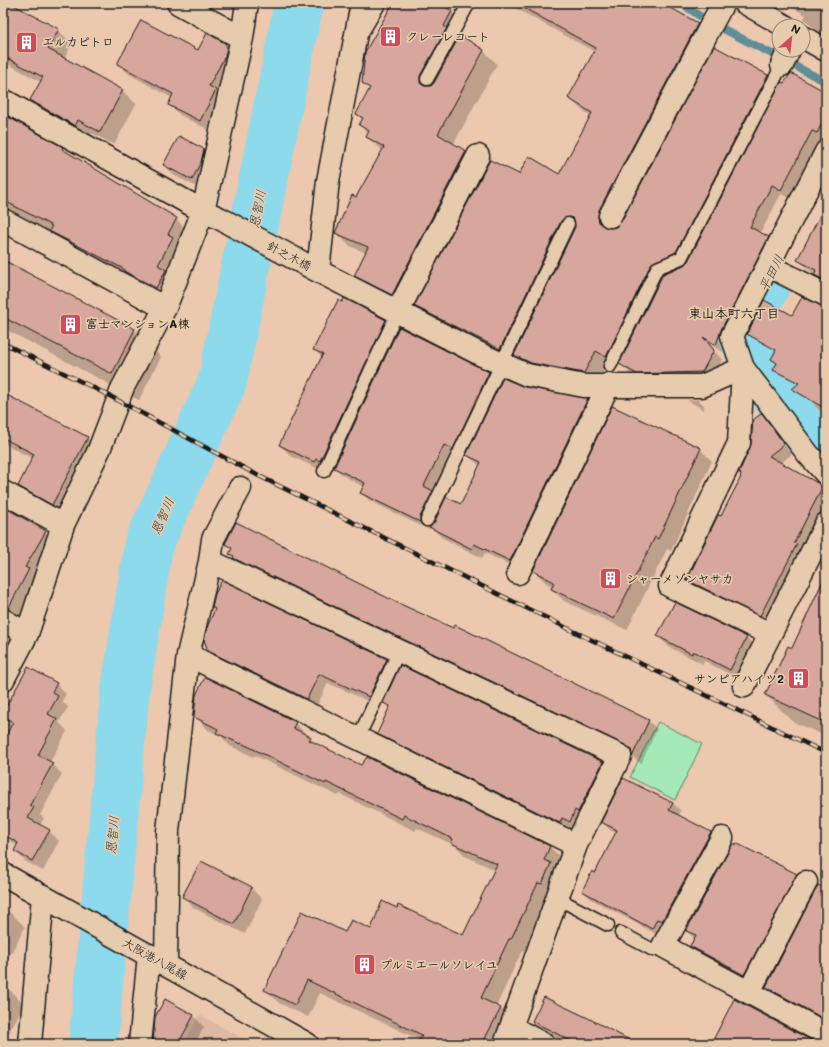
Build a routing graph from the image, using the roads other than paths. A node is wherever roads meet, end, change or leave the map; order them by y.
1 (178, 3) edge
2 (247, 3) edge
3 (362, 3) edge
4 (380, 3) edge
5 (470, 3) edge
6 (751, 4) edge
7 (717, 15) edge
8 (773, 18) edge
9 (242, 38) junction
10 (811, 41) edge
11 (353, 48) junction
12 (826, 50) edge
13 (785, 58) edge
14 (427, 79) dead end
15 (3, 100) edge
16 (826, 152) edge
17 (478, 156) dead end
18 (211, 214) junction
19 (610, 216) dead end
20 (3, 220) edge
21 (568, 224) dead end
22 (769, 266) junction
23 (318, 271) junction
24 (826, 295) edge
25 (165, 308) junction
26 (398, 311) junction
27 (502, 364) junction
28 (743, 368) junction
29 (610, 375) junction
30 (324, 471) dead end
31 (826, 474) edge
32 (240, 488) dead end
33 (3, 492) edge
34 (427, 520) dead end
35 (826, 524) edge
36 (63, 525) junction
37 (210, 561) junction
38 (518, 573) dead end
39 (3, 620) edge
40 (28, 634) junction
41 (770, 634) junction
42 (399, 651) junction
43 (188, 655) junction
44 (3, 680) edge
45 (744, 686) dead end
46 (358, 738) junction
47 (722, 838) dead end
48 (576, 845) junction
49 (3, 874) edge
50 (806, 882) dead end
51 (43, 896) junction
52 (557, 898) junction
53 (608, 925) dead end
54 (621, 933) dead end
55 (663, 946) junction
56 (157, 960) junction
57 (749, 992) junction
58 (826, 1034) edge
59 (508, 1036) edge
60 (30, 1044) edge
61 (140, 1044) edge
62 (307, 1044) edge
63 (543, 1044) edge

1 - 9 street
2 - 9 street
3 - 11 street
4 - 11 lane
5 - 14 lane
6 - 8 street
7 - 19 street
9 - 18 street
10 - 12 street
11 - 23 street
13 - 29 lane
15 - 18 street, 針之木橋
16 - 22 street
17 - 26 street
18 - 23 street, 針之木橋
18 - 25 street
20 - 25 street
21 - 27 lane
22 - 24 street
22 - 28 street
23 - 26 street, 針之木橋
25 - 36 street
26 - 27 street, 針之木橋
26 - 30 lane
27 - 29 street, 針之木橋
27 - 34 lane
28 - 29 street, 針之木橋
28 - 31 street
28 - 41 street
29 - 38 street
32 - 37 street
33 - 36 street
35 - 41 street
36 - 40 street
37 - 42 street
37 - 43 street
39 - 40 street
40 - 44 street
41 - 45 street
42 - 46 lane
42 - 48 street
43 - 46 street
43 - 56 street
46 - 48 street
47 - 55 street
48 - 52 street
49 - 51 street, 大阪港八尾線
50 - 57 street
51 - 56 street, 大阪港八尾線
51 - 60 street
52 - 53 lane
52 - 59 street
54 - 55 lane
55 - 57 street
56 - 61 street
56 - 62 street, 大阪港八尾線
57 - 58 street
59 - 63 street

